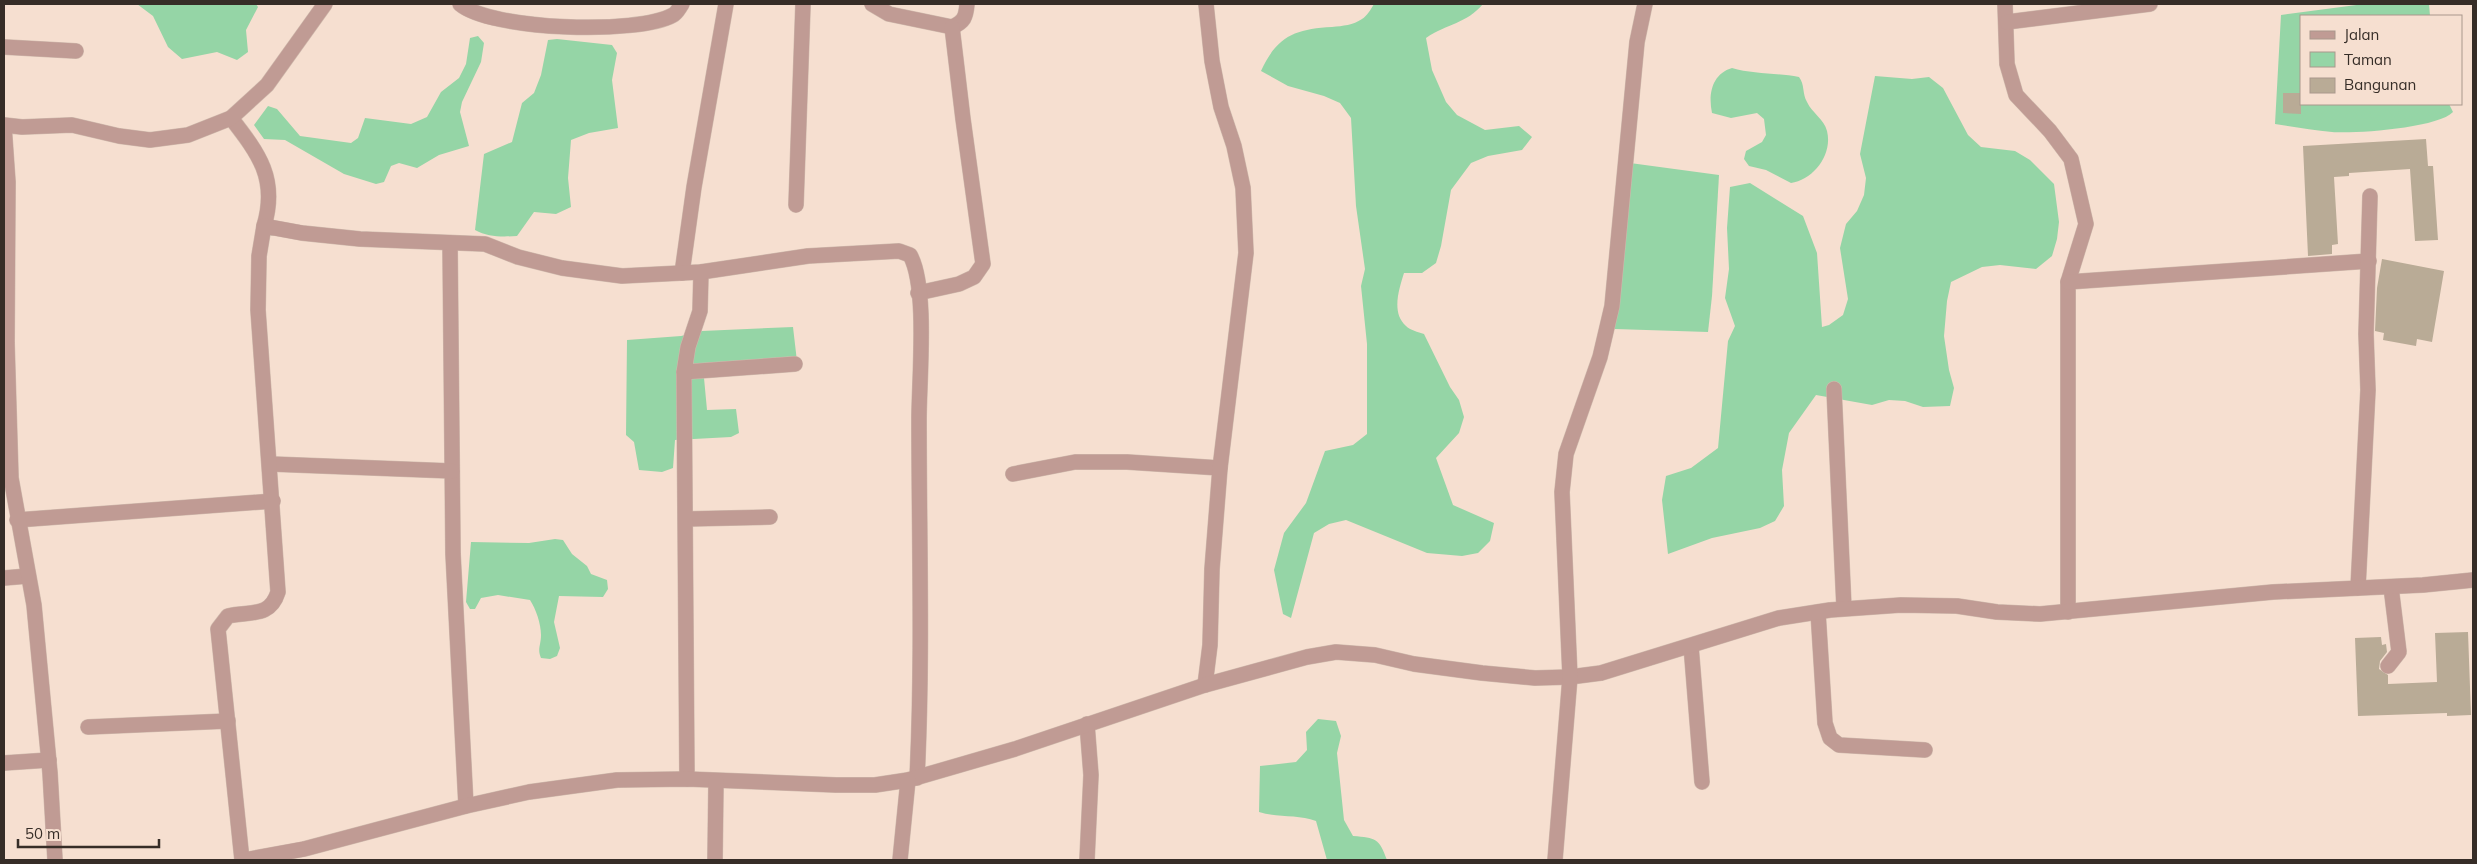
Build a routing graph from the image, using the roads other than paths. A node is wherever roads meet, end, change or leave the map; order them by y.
1 (325, 4) edge
2 (460, 4) edge
3 (682, 4) edge
4 (726, 4) edge
5 (803, 4) edge
6 (872, 4) edge
7 (967, 4) edge
8 (1206, 4) edge
9 (1645, 4) edge
10 (2005, 4) edge
11 (2150, 4) edge
12 (2007, 22) junction
13 (952, 27) junction
14 (4, 47) edge
15 (76, 51) dead end
16 (231, 118) junction
17 (4, 125) edge
18 (6, 182) edge
19 (2370, 196) dead end
20 (796, 204) dead end
21 (264, 226) junction
22 (450, 243) junction
23 (2369, 261) junction
24 (701, 272) junction
25 (682, 273) junction
26 (2068, 282) junction
27 (918, 293) junction
28 (6, 343) edge
29 (795, 364) dead end
30 (684, 372) junction
31 (1834, 389) dead end
32 (271, 464) junction
33 (1220, 468) junction
34 (452, 471) junction
35 (1013, 474) dead end
36 (8, 488) edge
37 (273, 501) junction
38 (770, 517) dead end
39 (686, 519) junction
40 (17, 520) junction
41 (28, 576) junction
42 (4, 578) edge
43 (2473, 580) edge
44 (2391, 587) junction
45 (2358, 588) junction
46 (1844, 608) junction
47 (1818, 612) junction
48 (2068, 612) junction
49 (1691, 646) junction
50 (2388, 666) dead end
51 (1570, 677) junction
52 (1205, 685) junction
53 (228, 720) junction
54 (1087, 724) junction
55 (88, 727) dead end
56 (1925, 750) dead end
57 (49, 760) junction
58 (4, 763) edge
59 (687, 779) junction
60 (912, 779) junction
61 (716, 781) junction
62 (1702, 782) dead end
63 (466, 806) junction
64 (55, 860) edge
65 (243, 860) edge
66 (715, 860) edge
67 (900, 860) edge
68 (1090, 860) edge
69 (1555, 860) edge

1 - 16 street
2 - 3 street
4 - 25 street
5 - 20 street
6 - 13 street
7 - 13 street
8 - 33 street
9 - 51 street
10 - 12 street
11 - 12 street
12 - 26 street
13 - 27 street
14 - 15 street
16 - 17 street
16 - 21 street
17 - 18 street
18 - 28 street
19 - 23 street
21 - 22 street
21 - 32 street
22 - 25 street
22 - 34 street
23 - 26 street
23 - 45 street
24 - 25 street
24 - 27 street
24 - 30 street
26 - 48 street
27 - 60 street
28 - 36 street
29 - 30 street
30 - 39 street
31 - 46 street
32 - 34 street
32 - 37 street
33 - 35 street
33 - 52 street
34 - 63 street
36 - 40 street
37 - 40 street
37 - 53 street
38 - 39 street
39 - 59 street
40 - 41 street
41 - 42 street
41 - 57 street
43 - 44 street
44 - 45 street
44 - 50 street
45 - 48 street
46 - 47 street
46 - 48 street
47 - 49 street
47 - 56 street
49 - 51 street
49 - 62 street
51 - 52 street
51 - 69 street
52 - 54 street
53 - 55 street
53 - 65 street
54 - 60 street
54 - 68 street
57 - 58 street
57 - 64 street
59 - 61 street
59 - 63 street
60 - 61 street
60 - 67 street
61 - 66 street
63 - 65 street

